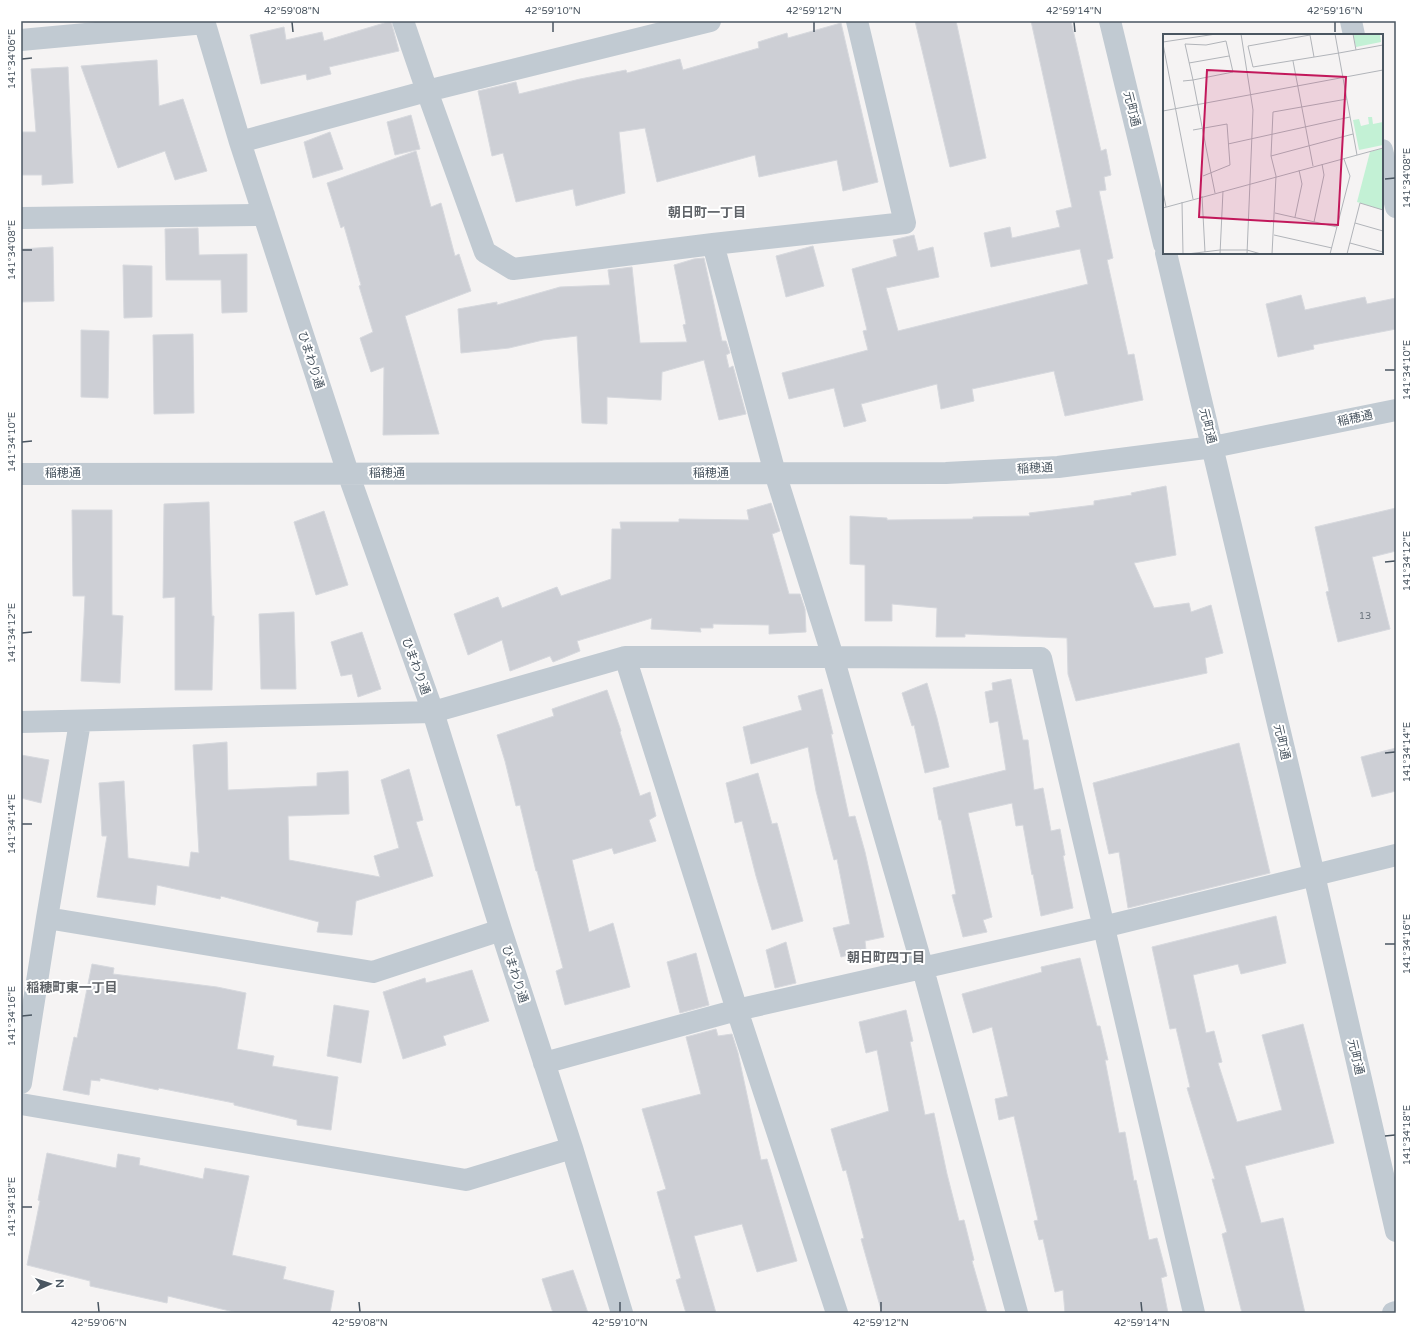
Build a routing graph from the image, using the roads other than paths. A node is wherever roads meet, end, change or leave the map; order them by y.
1 (404, 21) edge
2 (710, 21) edge
3 (857, 21) edge
4 (1110, 21) edge
5 (1350, 21) edge
6 (204, 22) edge
7 (1354, 34) edge
8 (21, 40) edge
9 (427, 91) junction
10 (240, 142) junction
11 (1383, 154) edge
12 (1396, 207) edge
13 (264, 215) junction
14 (21, 218) edge
15 (1163, 240) edge
16 (713, 244) junction
17 (1166, 254) edge
18 (1396, 410) edge
19 (1213, 447) junction
20 (348, 473) junction
21 (775, 473) junction
22 (21, 474) edge
23 (625, 657) junction
24 (833, 657) junction
25 (433, 712) junction
26 (21, 722) edge
27 (80, 722) junction
28 (1396, 855) edge
29 (1314, 875) junction
30 (47, 918) junction
31 (1103, 927) junction
32 (501, 930) junction
33 (923, 968) junction
34 (737, 1010) junction
35 (544, 1063) junction
36 (21, 1083) edge
37 (21, 1104) edge
38 (572, 1148) junction
39 (1396, 1231) edge
40 (1396, 1312) edge
41 (622, 1313) edge
42 (837, 1313) edge
43 (1017, 1313) edge
44 (1194, 1313) edge
45 (1393, 1313) edge

1 - 9 street
2 - 9 street
3 - 16 street
4 - 15 street, 元町通
5 - 7 street
6 - 8 street
6 - 10 street, ひまわり通
9 - 10 street
9 - 16 street
10 - 13 street, ひまわり通
11 - 12 street
13 - 14 street
13 - 20 street, ひまわり通
16 - 21 street
17 - 19 street, 元町通
18 - 19 street, 稲穂通
19 - 21 street, 稲穂通
19 - 29 street, 元町通
20 - 21 street, 稲穂通
20 - 22 street, 稲穂通
20 - 25 street, ひまわり通
21 - 24 street
23 - 24 street
23 - 25 street
23 - 34 street
24 - 31 street
24 - 33 street
25 - 27 street
25 - 32 street, ひまわり通
26 - 27 street
27 - 30 street
28 - 29 street
29 - 31 street
29 - 39 street, 元町通
30 - 32 street
30 - 36 street
31 - 33 street
31 - 44 street
32 - 35 street, ひまわり通
33 - 34 street
33 - 43 street
34 - 35 street
34 - 42 street
35 - 38 street, ひまわり通
37 - 38 street
38 - 41 street, ひまわり通
40 - 45 street

